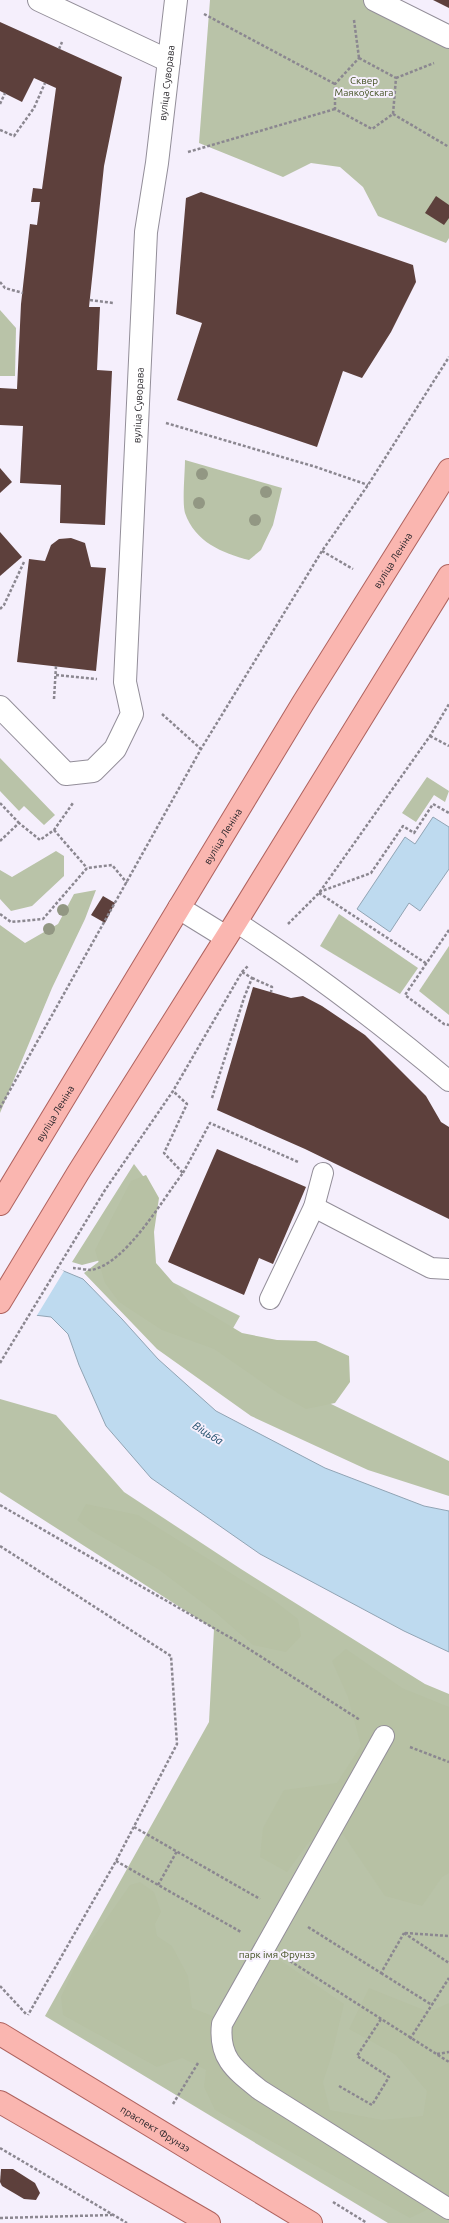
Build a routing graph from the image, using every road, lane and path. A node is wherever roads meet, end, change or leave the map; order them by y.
1 (39, 0) edge
2 (176, 0) edge
3 (375, 0) edge
4 (200, 11) dead end
5 (353, 15) dead end
6 (449, 37) edge
7 (359, 58) junction
8 (169, 61) junction
9 (436, 62) dead end
10 (396, 78) junction
11 (45, 83) dead end
12 (335, 84) junction
13 (5, 93) dead end
14 (0, 104) edge
15 (335, 109) junction
16 (393, 114) junction
17 (0, 130) edge
18 (449, 147) edge
19 (157, 163) junction
20 (0, 282) edge
21 (23, 293) dead end
22 (449, 357) edge
23 (138, 414) junction
24 (449, 470) edge
25 (368, 485) junction
26 (322, 551) junction
27 (24, 562) dead end
28 (353, 569) dead end
29 (449, 576) edge
30 (0, 609) edge
31 (56, 666) dead end
32 (56, 675) junction
33 (125, 682) junction
34 (54, 699) dead end
35 (0, 707) edge
36 (430, 736) dead end
37 (449, 746) edge
38 (93, 771) junction
39 (0, 803) edge
40 (449, 813) edge
41 (19, 823) junction
42 (54, 830) junction
43 (0, 841) edge
44 (87, 868) junction
45 (127, 883) junction
46 (179, 908) junction
47 (0, 914) edge
48 (231, 930) junction
49 (449, 930) edge
50 (427, 964) junction
51 (242, 972) dead end
52 (252, 978) junction
53 (271, 992) dead end
54 (449, 1025) edge
55 (449, 1081) edge
56 (173, 1091) dead end
57 (212, 1098) dead end
58 (0, 1108) edge
59 (183, 1173) junction
60 (323, 1173) joint
61 (105, 1190) dead end
62 (0, 1204) edge
63 (314, 1207) junction
64 (73, 1268) dead end
65 (449, 1269) edge
66 (270, 1299) dead end
67 (0, 1302) edge
68 (0, 1363) edge
69 (0, 1505) edge
70 (0, 1546) edge
71 (384, 1736) junction
72 (449, 1762) edge
73 (134, 1827) junction
74 (177, 1851) junction
75 (116, 1861) junction
76 (158, 1885) junction
77 (285, 1913) junction
78 (303, 1924) dead end
79 (404, 1934) junction
80 (449, 1936) edge
81 (267, 1947) junction
82 (288, 1960) dead end
83 (449, 1963) edge
84 (382, 1973) junction
85 (449, 1978) edge
86 (0, 1986) edge
87 (432, 2006) junction
88 (28, 2015) junction
89 (32, 2019) dead end
90 (381, 2019) junction
91 (0, 2034) edge
92 (410, 2039) junction
93 (449, 2052) edge
94 (437, 2054) junction
95 (449, 2062) edge
96 (196, 2066) dead end
97 (339, 2086) dead end
98 (0, 2102) edge
99 (173, 2104) dead end
100 (0, 2149) edge
101 (449, 2210) edge
102 (112, 2215) junction
103 (0, 2218) edge
104 (127, 2223) edge
105 (209, 2223) edge
106 (311, 2223) edge

1 - 8 street
2 - 8 street, вуліца Суворава
3 - 6 street
4 - 12 path
5 - 7 path
7 - 10 path
7 - 12 path
8 - 19 street, вуліца Суворава
9 - 10 path
10 - 16 path
11 - 17 path
12 - 15 path
13 - 14 path
15 - 16 path
15 - 19 path
16 - 18 path
19 - 23 street, вуліца Суворава
20 - 21 path
22 - 25 path
23 - 25 path
23 - 33 street, вуліца Суворава
24 - 46 main road, вуліца Леніна
25 - 26 path
26 - 28 path
26 - 45 path
27 - 30 path
29 - 48 main road
31 - 32 path
32 - 33 path
32 - 34 path
33 - 38 street, вуліца Суворава
35 - 38 street
36 - 37 path
38 - 42 path
39 - 41 path
40 - 50 path
41 - 42 path
41 - 43 path
42 - 44 path
44 - 45 path
44 - 47 path
45 - 58 path
46 - 48 street
46 - 62 main road, вуліца Леніна
48 - 55 lane
48 - 67 main road
49 - 50 path
50 - 54 path
51 - 52 path
52 - 53 path
52 - 57 path
56 - 59 path
59 - 60 path
59 - 64 path
60 - 63 lane
61 - 68 path
63 - 65 lane
63 - 66 lane
69 - 71 path
70 - 73 path
71 - 72 path
71 - 77 lane
73 - 74 path
73 - 75 path
74 - 76 path
74 - 77 path
75 - 76 path
75 - 88 path
76 - 81 path
77 - 81 lane
78 - 84 path
79 - 80 path
79 - 83 path
79 - 84 path
81 - 101 lane
82 - 90 path
84 - 87 path
85 - 87 path
86 - 88 path
87 - 92 path
88 - 89 path
90 - 92 path
90 - 97 path
91 - 106 main road, праспект Фрунзэ
92 - 94 path
93 - 94 path
94 - 95 path
96 - 99 path
98 - 105 main road
100 - 102 path
102 - 103 path
102 - 104 path

